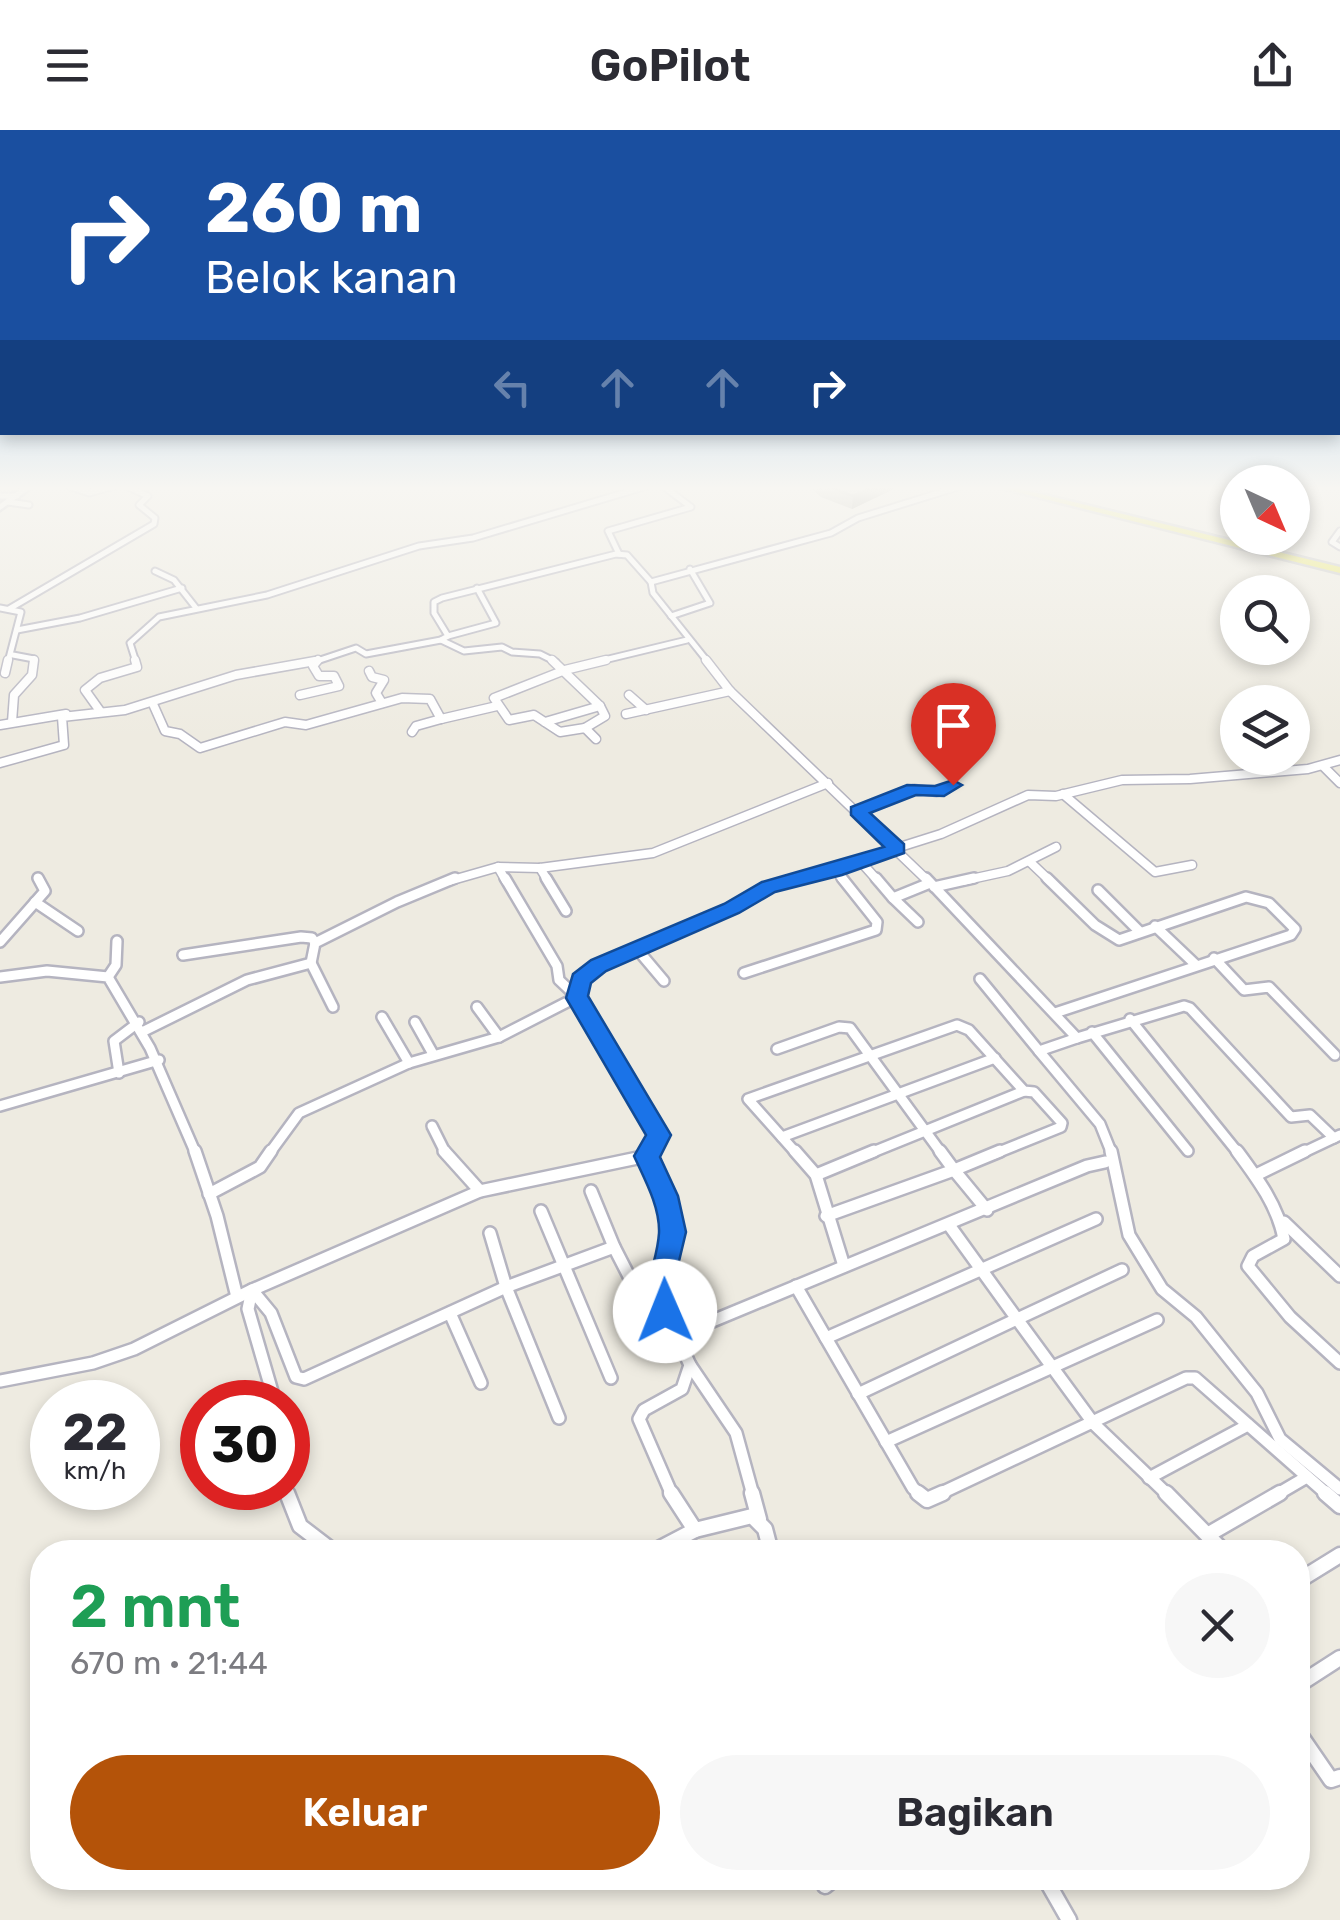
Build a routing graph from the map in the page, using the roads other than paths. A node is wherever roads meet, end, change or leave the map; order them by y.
1 (690, 569) edge
2 (76, 570) edge
3 (347, 570) edge
4 (550, 570) edge
5 (639, 570) edge
6 (688, 570) edge
7 (155, 571) dead end
8 (530, 574) junction
9 (650, 582) junction
10 (539, 584) dead end
11 (182, 588) junction
12 (477, 588) junction
13 (0, 608) edge
14 (196, 608) junction
15 (9, 609) junction
16 (671, 616) junction
17 (17, 630) junction
18 (445, 638) junction
19 (14, 640) junction
20 (687, 640) junction
21 (0, 643) edge
22 (13, 655) junction
23 (315, 661) junction
24 (565, 670) junction
25 (369, 671) dead end
26 (5, 673) dead end
27 (494, 682) dead end
28 (730, 691) junction
29 (629, 694) dead end
30 (300, 695) dead end
31 (502, 695) junction
32 (382, 703) junction
33 (154, 704) junction
34 (497, 706) junction
35 (600, 706) junction
36 (99, 710) junction
37 (646, 710) junction
38 (626, 714) dead end
39 (441, 719) junction
40 (12, 722) junction
41 (545, 722) junction
42 (0, 725) edge
43 (584, 728) junction
44 (412, 732) dead end
45 (596, 739) dead end
46 (1340, 760) edge
47 (0, 762) edge
48 (1323, 766) junction
49 (1340, 782) edge
50 (828, 783) junction
51 (953, 785) dead end
52 (1063, 794) junction
53 (858, 811) junction
54 (1056, 847) dead end
55 (898, 849) junction
56 (861, 862) junction
57 (1030, 862) junction
58 (1192, 865) dead end
59 (498, 867) junction
60 (540, 868) junction
61 (835, 870) junction
62 (38, 878) dead end
63 (932, 885) junction
64 (1098, 890) dead end
65 (893, 898) junction
66 (36, 902) junction
67 (566, 911) dead end
68 (918, 922) dead end
69 (1156, 926) junction
70 (78, 931) dead end
71 (1140, 932) junction
72 (117, 941) dead end
73 (0, 942) edge
74 (315, 943) junction
75 (638, 949) junction
76 (183, 955) dead end
77 (1214, 958) junction
78 (311, 963) junction
79 (1196, 964) junction
80 (744, 973) dead end
81 (0, 977) edge
82 (108, 977) junction
83 (980, 978) dead end
84 (664, 981) dead end
85 (577, 998) junction
86 (334, 1007) dead end
87 (477, 1007) dead end
88 (1055, 1012) junction
89 (382, 1016) dead end
90 (1130, 1019) junction
91 (415, 1022) dead end
92 (142, 1026) junction
93 (1092, 1032) junction
94 (499, 1037) junction
95 (1077, 1038) junction
96 (776, 1049) dead end
97 (1039, 1051) junction
98 (433, 1054) junction
99 (869, 1054) junction
100 (1336, 1055) dead end
101 (995, 1058) junction
102 (158, 1060) junction
103 (409, 1063) junction
104 (119, 1073) junction
105 (1024, 1090) junction
106 (896, 1092) junction
107 (0, 1106) edge
108 (432, 1126) dead end
109 (925, 1130) junction
110 (1337, 1136) edge
111 (782, 1138) junction
112 (1188, 1151) dead end
113 (647, 1156) junction
114 (1105, 1162) dead end
115 (954, 1170) junction
116 (816, 1175) junction
117 (1256, 1175) junction
118 (480, 1191) junction
119 (591, 1191) dead end
120 (209, 1194) junction
121 (987, 1210) junction
122 (541, 1211) dead end
123 (826, 1216) junction
124 (1096, 1219) dead end
125 (1282, 1220) junction
126 (948, 1226) junction
127 (490, 1233) dead end
128 (614, 1247) junction
129 (563, 1264) junction
130 (844, 1266) junction
131 (1122, 1270) dead end
132 (982, 1271) junction
133 (1340, 1276) edge
134 (796, 1286) junction
135 (506, 1287) junction
136 (252, 1290) junction
137 (237, 1297) junction
138 (450, 1313) junction
139 (1016, 1319) junction
140 (1157, 1320) dead end
141 (672, 1331) junction
142 (826, 1338) junction
143 (1340, 1363) edge
144 (690, 1365) junction
145 (1052, 1369) junction
146 (611, 1378) dead end
147 (269, 1380) edge
148 (0, 1381) edge
149 (481, 1383) dead end
150 (858, 1394) junction
151 (559, 1418) dead end
152 (1094, 1424) junction
153 (1248, 1425) junction
154 (886, 1442) junction
155 (1149, 1478) junction
156 (1305, 1478) junction
157 (1340, 1489) edge
158 (1340, 1506) edge
159 (294, 1510) edge
160 (759, 1519) junction
161 (695, 1530) junction
162 (1210, 1534) junction
163 (318, 1540) edge
164 (676, 1540) edge
165 (766, 1540) edge
166 (1215, 1540) edge
167 (1340, 1555) edge
168 (1310, 1574) edge
169 (1340, 1658) edge
170 (1310, 1677) edge
171 (1310, 1749) edge
172 (1340, 1777) edge
173 (1052, 1890) edge
174 (1069, 1920) edge

1 - 16 street
2 - 15 street
3 - 14 street
4 - 8 street
5 - 9 street
6 - 9 street
7 - 11 street
8 - 10 street
8 - 12 street
9 - 16 street
11 - 14 street
11 - 17 street
12 - 18 street
12 - 18 street
13 - 15 street
14 - 36 street
15 - 17 street
16 - 20 street
17 - 19 street
18 - 23 street
18 - 24 street
19 - 21 street
19 - 22 street
20 - 24 street
20 - 28 street
22 - 26 street
22 - 40 street
23 - 30 street
23 - 33 street
24 - 31 street
24 - 35 street
25 - 32 street
27 - 31 street
28 - 37 street
28 - 50 street
29 - 37 street
31 - 34 street
32 - 33 street
32 - 39 street
33 - 36 street
34 - 39 street
34 - 41 street
35 - 41 street
35 - 43 street
36 - 40 street
36 - 47 street
37 - 38 street
39 - 44 street
40 - 42 street
41 - 43 street
43 - 45 street
46 - 48 street
48 - 49 street
48 - 52 street
50 - 53 street
50 - 60 street
51 - 53 street
52 - 55 street
52 - 58 street
53 - 55 street
54 - 57 street
55 - 56 street
55 - 63 street
56 - 61 street
56 - 65 street
57 - 63 street
57 - 71 street
59 - 60 street
59 - 74 street
59 - 85 street
60 - 67 street
61 - 75 street
61 - 80 street
62 - 66 street
63 - 65 street
63 - 88 street
64 - 71 street
65 - 68 street
66 - 70 street
66 - 73 street
69 - 71 street
69 - 77 street
69 - 79 street
72 - 82 street
74 - 76 street
74 - 78 street
75 - 84 street
75 - 85 street
77 - 79 street
77 - 100 street
78 - 86 street
78 - 92 street
79 - 88 street
81 - 82 street
82 - 92 street
83 - 97 street
85 - 94 street
85 - 113 street
87 - 94 street
88 - 95 street
89 - 103 street
90 - 93 street
90 - 110 street
90 - 117 street
91 - 98 street
92 - 102 street
92 - 104 street
93 - 95 street
93 - 112 street
94 - 98 street
95 - 97 street
96 - 99 street
97 - 157 street
98 - 103 street
99 - 101 street
99 - 106 street
99 - 111 street
101 - 105 street
101 - 106 street
102 - 104 street
102 - 120 street
103 - 120 street
104 - 107 street
105 - 109 street
105 - 115 street
106 - 109 street
106 - 111 street
108 - 118 street
109 - 115 street
109 - 116 street
110 - 117 street
111 - 116 street
113 - 118 street
113 - 141 street
114 - 121 street
115 - 121 street
115 - 123 street
116 - 123 street
117 - 125 street
118 - 136 street
119 - 128 street
120 - 137 street
121 - 126 street
122 - 129 street
123 - 130 street
124 - 132 street
125 - 133 street
125 - 143 street
126 - 130 street
126 - 132 street
127 - 135 street
128 - 129 street
128 - 141 street
129 - 135 street
129 - 146 street
130 - 134 street
131 - 139 street
132 - 139 street
132 - 142 street
134 - 141 street
134 - 142 street
135 - 138 street
135 - 151 street
136 - 137 street
136 - 138 street
136 - 147 street
137 - 148 street
138 - 149 street
139 - 145 street
139 - 150 street
140 - 145 street
141 - 144 street
142 - 150 street
144 - 160 street
144 - 161 street
145 - 152 street
145 - 154 street
150 - 154 street
152 - 153 street
152 - 154 street
152 - 155 street
153 - 155 street
153 - 156 street
155 - 162 street
156 - 158 street
156 - 162 street
159 - 163 street
160 - 161 street
160 - 165 street
161 - 164 street
162 - 166 street
167 - 168 street
169 - 170 street
171 - 172 street
173 - 174 street

